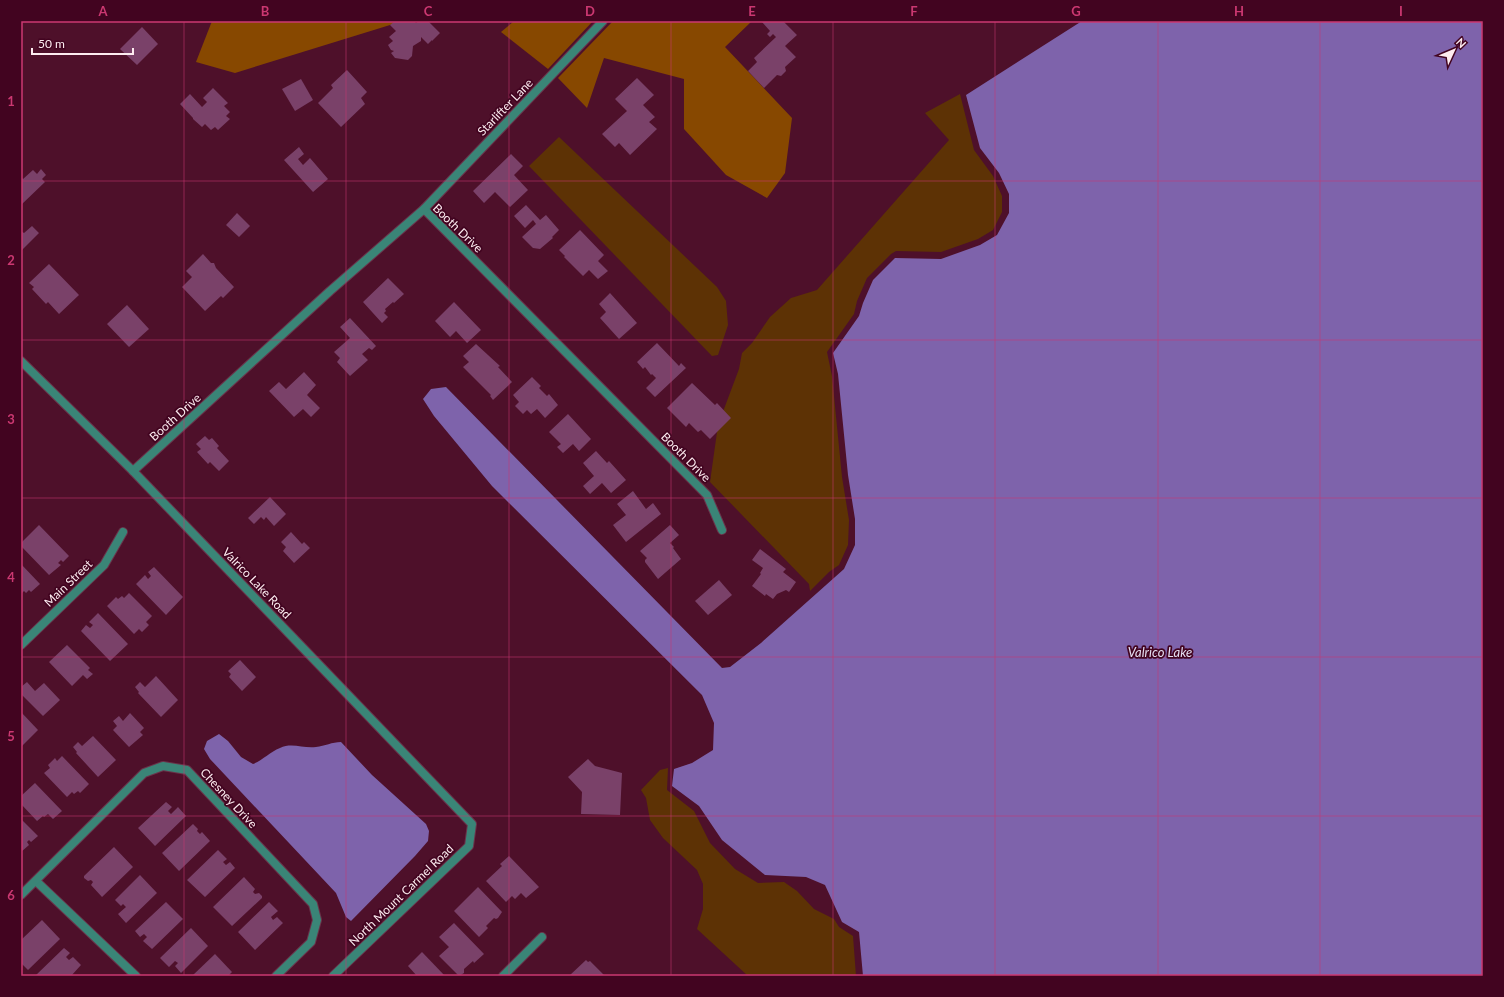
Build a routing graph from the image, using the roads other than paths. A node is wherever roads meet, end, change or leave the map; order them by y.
1 (603, 21) edge
2 (424, 209) junction
3 (21, 361) edge
4 (133, 471) junction
5 (722, 530) dead end
6 (122, 532) dead end
7 (21, 645) edge
8 (472, 824) joint
9 (36, 881) junction
10 (21, 895) edge
11 (542, 937) dead end
12 (136, 976) edge
13 (276, 976) edge
14 (333, 976) edge
15 (504, 976) edge

1 - 2 street, Starlifter Lane
2 - 4 street, Booth Drive
2 - 5 street, Booth Drive
3 - 4 street, Valrico Lake Road
4 - 8 street, Valrico Lake Road
6 - 7 street, Main Street
8 - 14 street, North Mount Carmel Road
9 - 10 street, Chesney Drive
9 - 12 street
9 - 13 street, Chesney Drive
11 - 15 street

